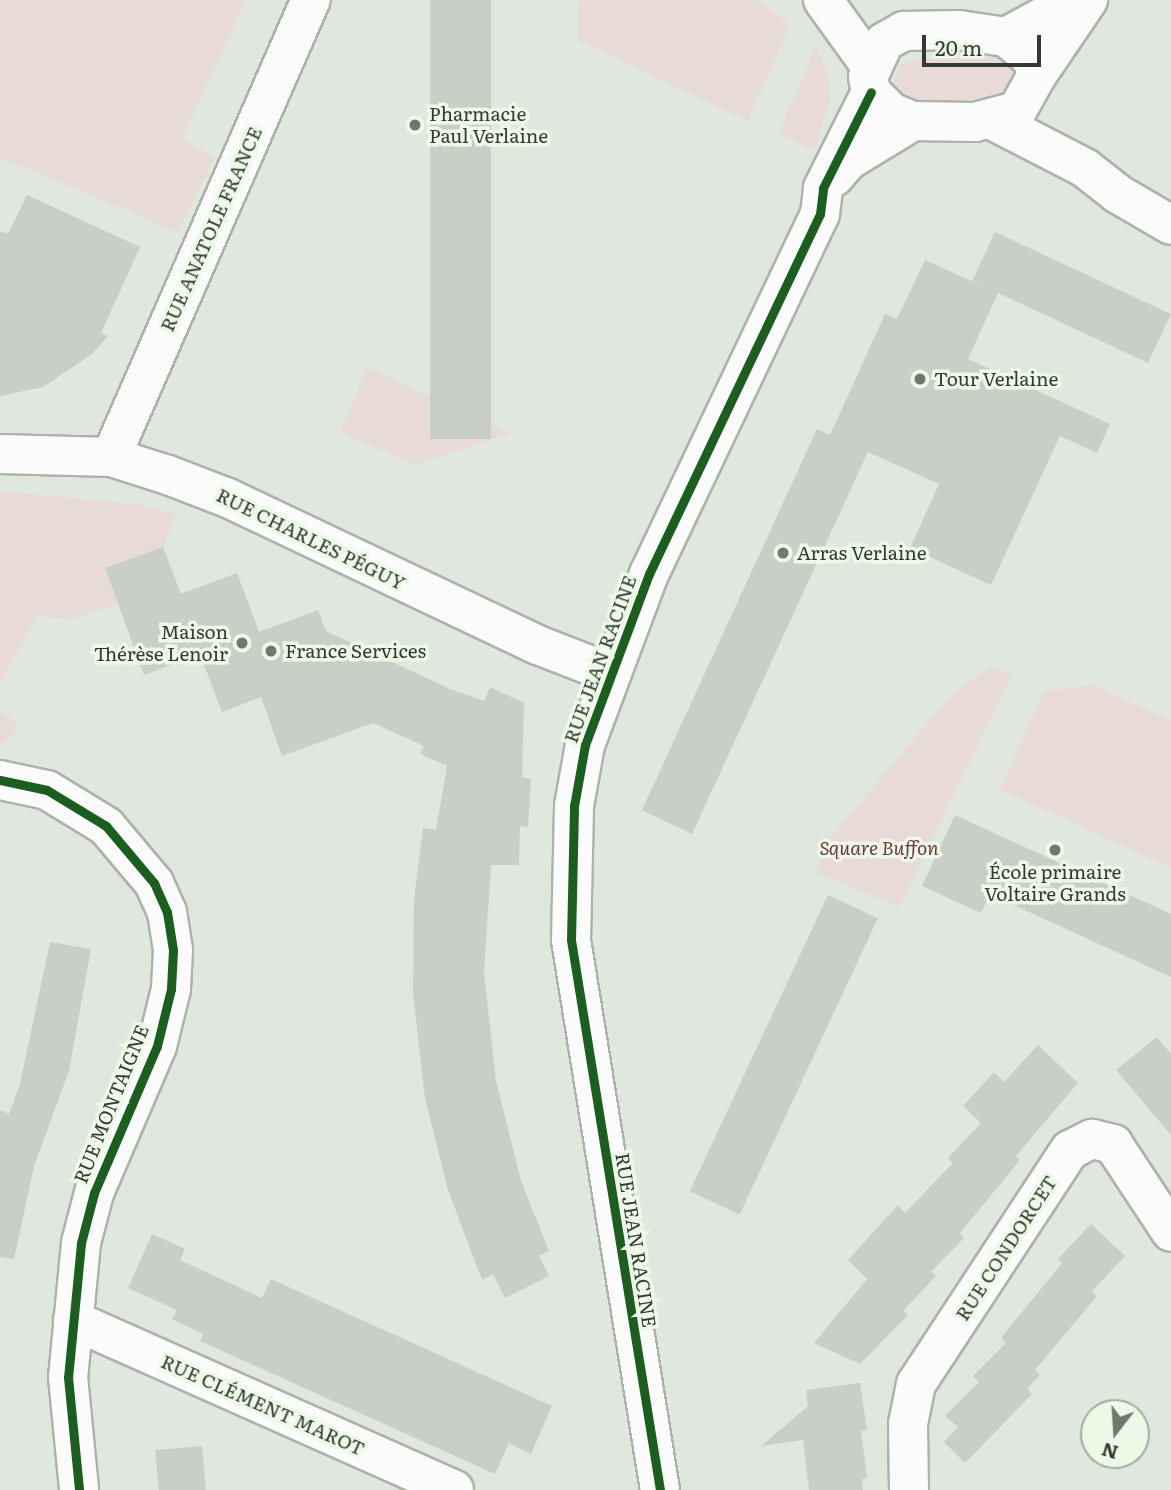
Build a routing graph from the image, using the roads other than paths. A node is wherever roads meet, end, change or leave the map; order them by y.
1 (311, 0) edge
2 (825, 0) edge
3 (1074, 0) edge
4 (1088, 0) edge
5 (904, 31) junction
6 (1006, 37) junction
7 (871, 80) junction
8 (1034, 84) junction
9 (992, 120) junction
10 (913, 121) junction
11 (1085, 168) junction
12 (824, 188) junction
13 (1171, 225) edge
14 (0, 454) edge
15 (111, 457) junction
16 (610, 673) junction
17 (0, 780) edge
18 (1171, 1232) edge
19 (73, 1320) junction
20 (79, 1490) edge
21 (454, 1490) edge
22 (660, 1490) edge
23 (909, 1490) edge

1 - 15 street, RUE ANATOLE FRANCE
2 - 5 street
2 - 7 street
3 - 6 street
4 - 8 street
5 - 6 street
5 - 7 street
6 - 8 street
7 - 10 street
7 - 12 street, RUE JEAN RACINE
8 - 9 street
8 - 11 street
9 - 10 street
9 - 11 street
10 - 12 street, RUE JEAN RACINE
11 - 13 street
12 - 16 street, RUE JEAN RACINE
14 - 15 street, RUE CHARLES PÉGUY
15 - 16 street, RUE CHARLES PÉGUY
16 - 22 street, RUE JEAN RACINE
17 - 19 street, RUE MONTAIGNE
18 - 23 street, RUE CONDORCET
19 - 20 street, RUE MONTAIGNE
19 - 21 street, RUE CLÉMENT MAROT

